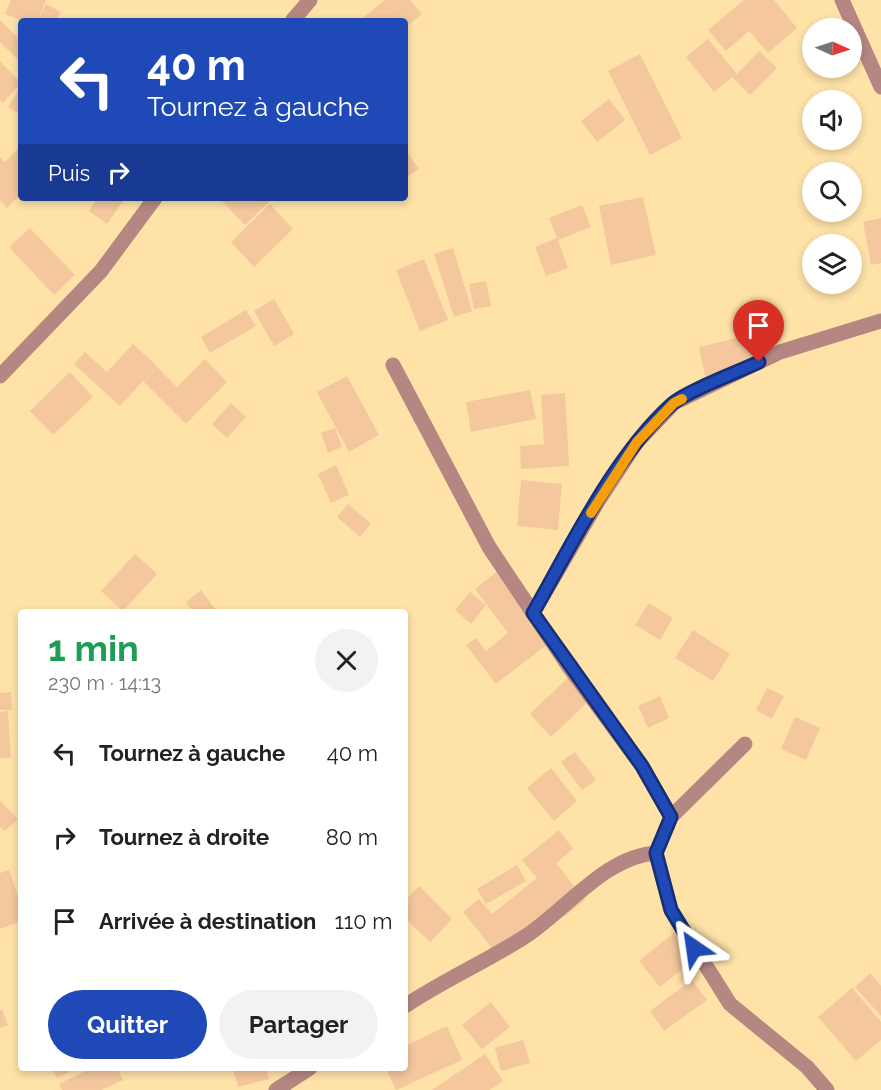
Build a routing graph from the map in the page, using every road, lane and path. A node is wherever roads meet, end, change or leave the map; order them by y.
1 (310, 0) edge
2 (842, 0) edge
3 (295, 18) edge
4 (881, 87) edge
5 (153, 201) edge
6 (881, 321) edge
7 (393, 365) dead end
8 (0, 376) edge
9 (533, 613) junction
10 (745, 744) dead end
11 (671, 817) junction
12 (656, 853) junction
13 (408, 1004) edge
14 (305, 1071) edge
15 (276, 1090) edge
16 (827, 1090) edge

1 - 3 street
2 - 4 street
5 - 8 street
6 - 9 street
7 - 9 street
9 - 11 street
10 - 11 street
11 - 12 street
12 - 13 street
12 - 16 street
14 - 15 street

